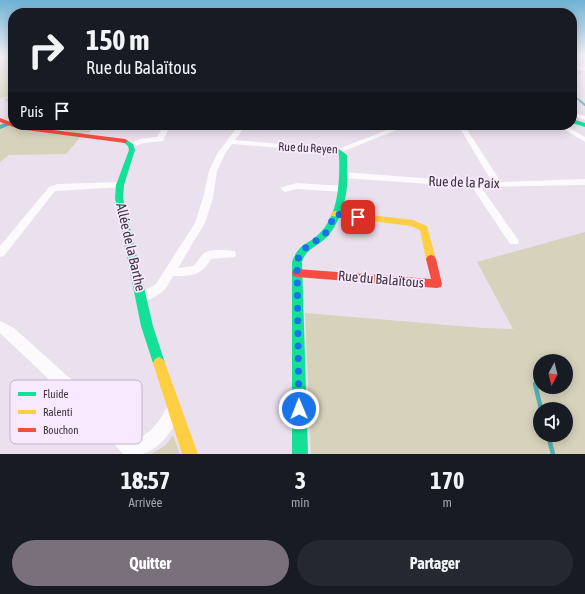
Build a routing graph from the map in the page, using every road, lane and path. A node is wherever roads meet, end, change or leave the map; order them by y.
1 (41, 130) edge
2 (164, 130) edge
3 (240, 130) edge
4 (393, 130) edge
5 (464, 130) edge
6 (568, 130) edge
7 (585, 140) edge
8 (230, 142) junction
9 (131, 145) junction
10 (339, 151) junction
11 (343, 175) junction
12 (585, 182) edge
13 (498, 184) junction
14 (120, 185) junction
15 (475, 185) junction
16 (343, 188) junction
17 (285, 189) dead end
18 (335, 214) junction
19 (514, 241) dead end
20 (0, 253) edge
21 (232, 254) dead end
22 (170, 272) junction
23 (297, 272) junction
24 (142, 298) junction
25 (0, 326) edge
26 (61, 380) edge
27 (174, 408) junction
28 (129, 449) edge
29 (190, 454) edge
30 (300, 454) edge

1 - 9 street
2 - 9 street
3 - 8 street
4 - 10 street, Rue du Reyen
5 - 13 street
6 - 7 street
8 - 10 street, Rue du Reyen
8 - 22 street
9 - 14 street, Allée de la Barthe
10 - 11 street
11 - 15 street, Rue de la Paix
11 - 16 street
12 - 13 street, Rue de la Paix
13 - 15 street, Rue de la Paix
14 - 20 street
14 - 24 street, Allée de la Barthe
15 - 19 street
16 - 17 street
16 - 18 street
18 - 23 street
18 - 23 street, Rue du Balaïtous
21 - 22 street
22 - 24 street
23 - 30 street
24 - 27 street, Allée de la Barthe
25 - 26 street
27 - 28 street
27 - 29 street, Allée de la Barthe

